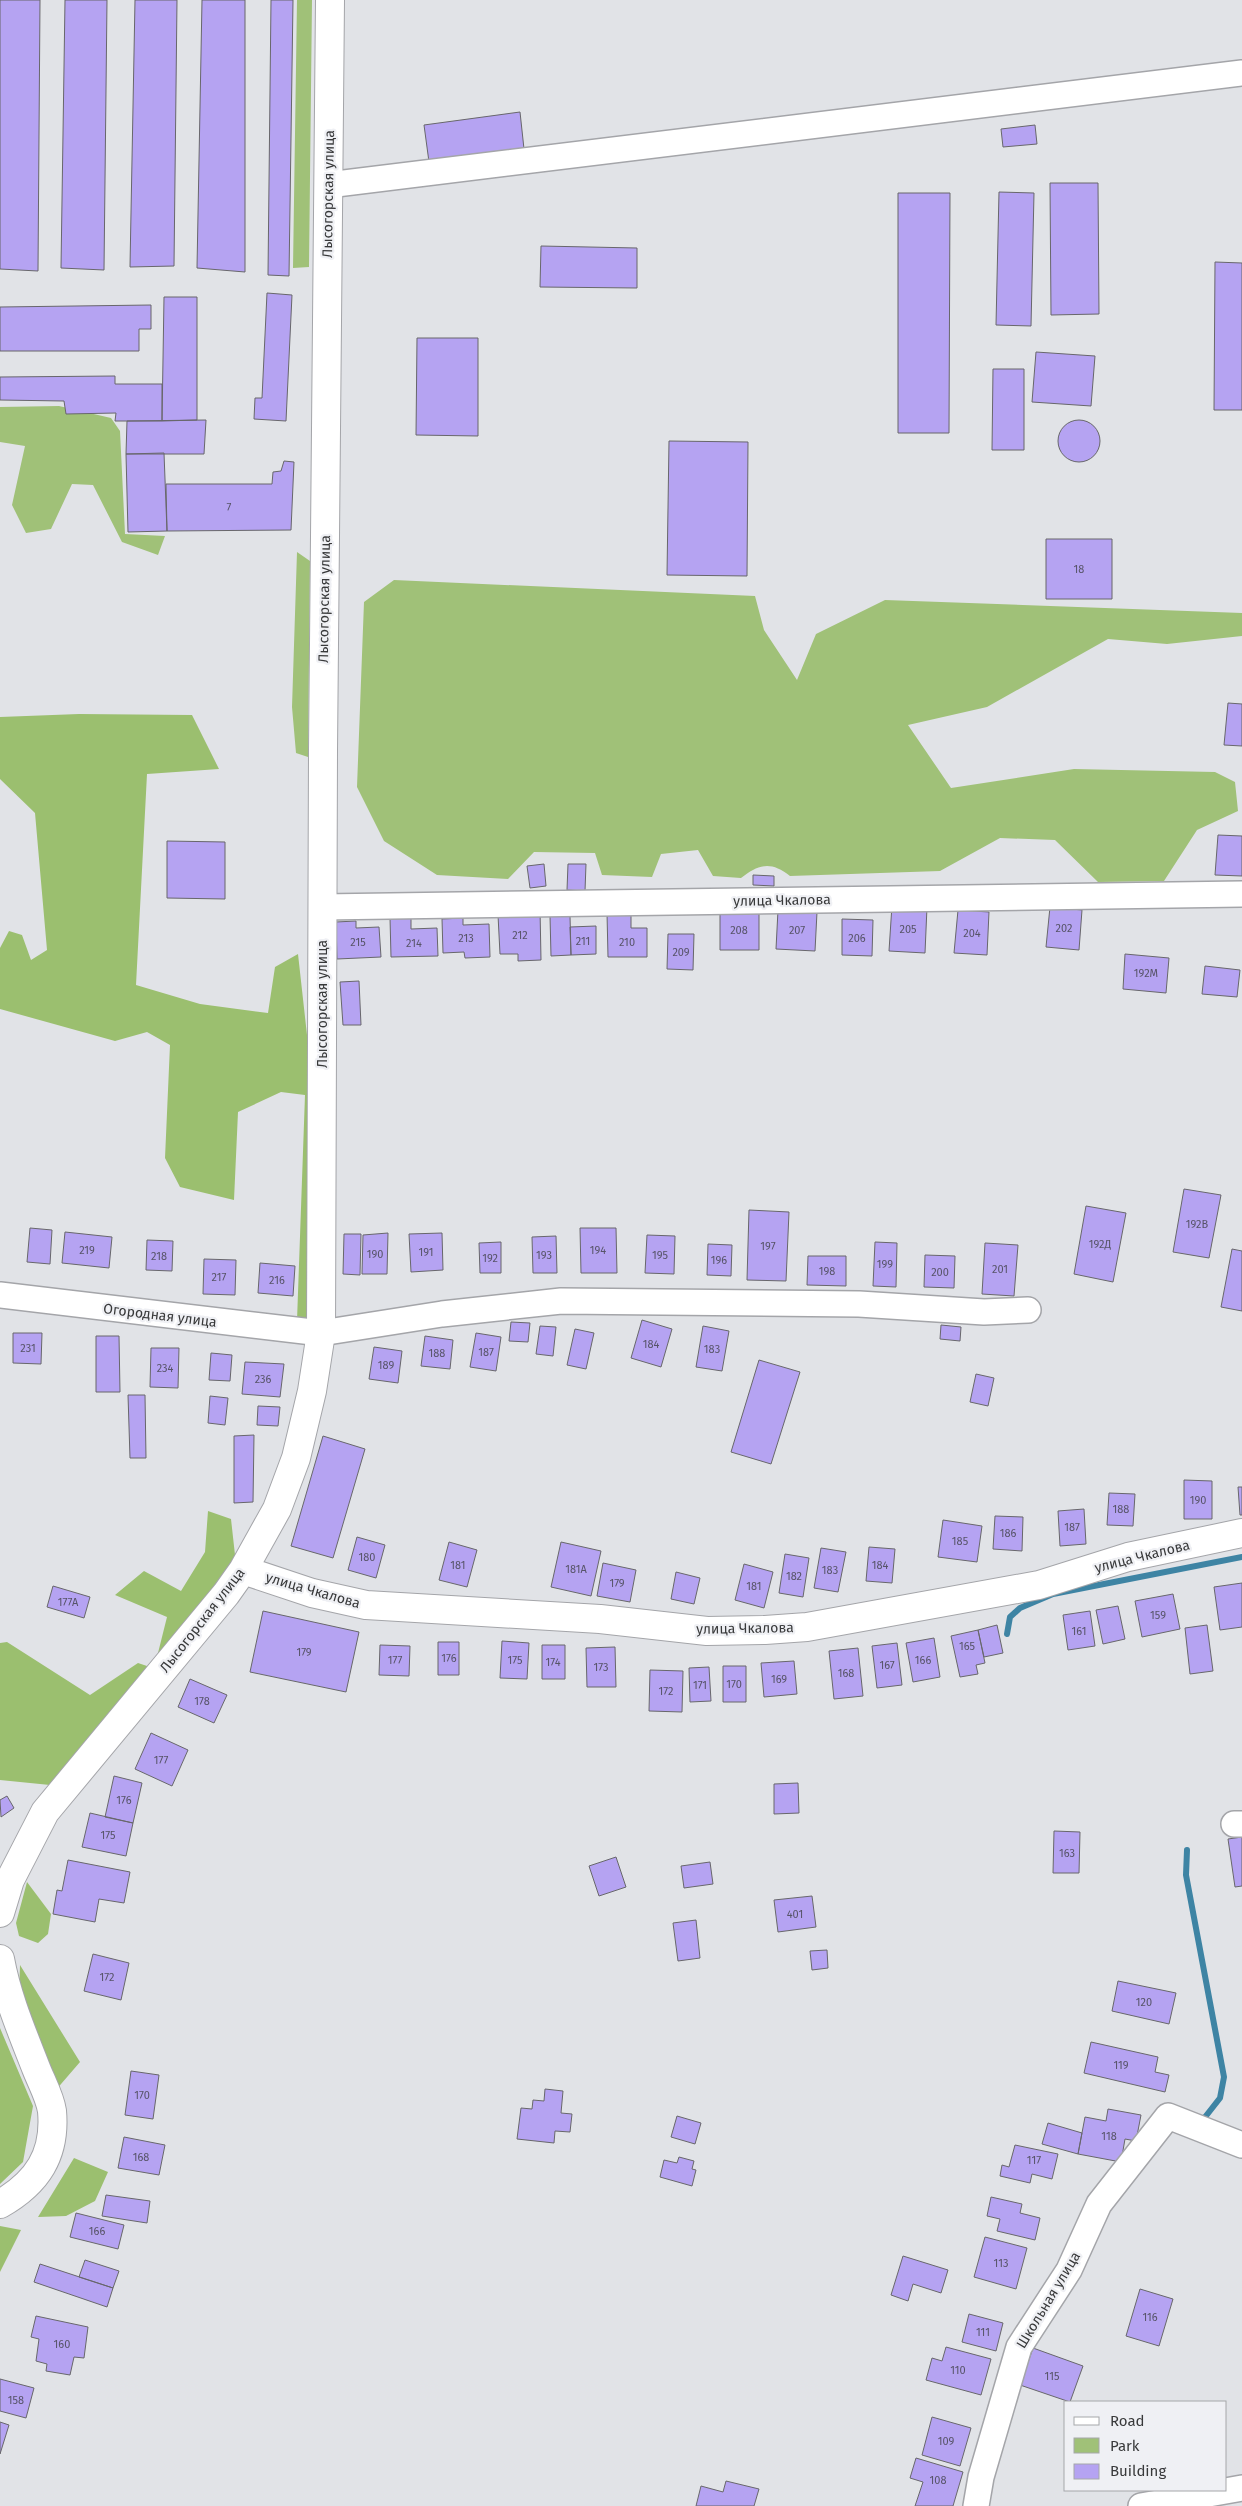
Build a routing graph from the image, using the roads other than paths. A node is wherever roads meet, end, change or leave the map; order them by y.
1 (330, 0) edge
2 (1242, 73) edge
3 (328, 184) junction
4 (1242, 894) edge
5 (322, 908) junction
6 (0, 1295) edge
7 (1028, 1310) dead end
8 (321, 1333) junction
9 (1242, 1533) edge
10 (243, 1570) junction
11 (0, 1913) edge
12 (0, 1959) edge
13 (1242, 2145) edge
14 (0, 2204) edge
15 (1242, 2488) edge
16 (1225, 2491) edge
17 (1227, 2491) edge
18 (976, 2506) edge
19 (1141, 2506) edge

1 - 3 street, Лысогорская улица
2 - 3 street
3 - 5 street, Лысогорская улица
4 - 5 street, улица Чкалова
5 - 8 street, Лысогорская улица
6 - 8 street, Огородная улица
7 - 8 street, Огородная улица
8 - 10 street, Лысогорская улица
9 - 10 street, улица Чкалова
10 - 11 street, Лысогорская улица
12 - 14 street
13 - 18 street, Школьная улица
15 - 17 street
16 - 19 street

